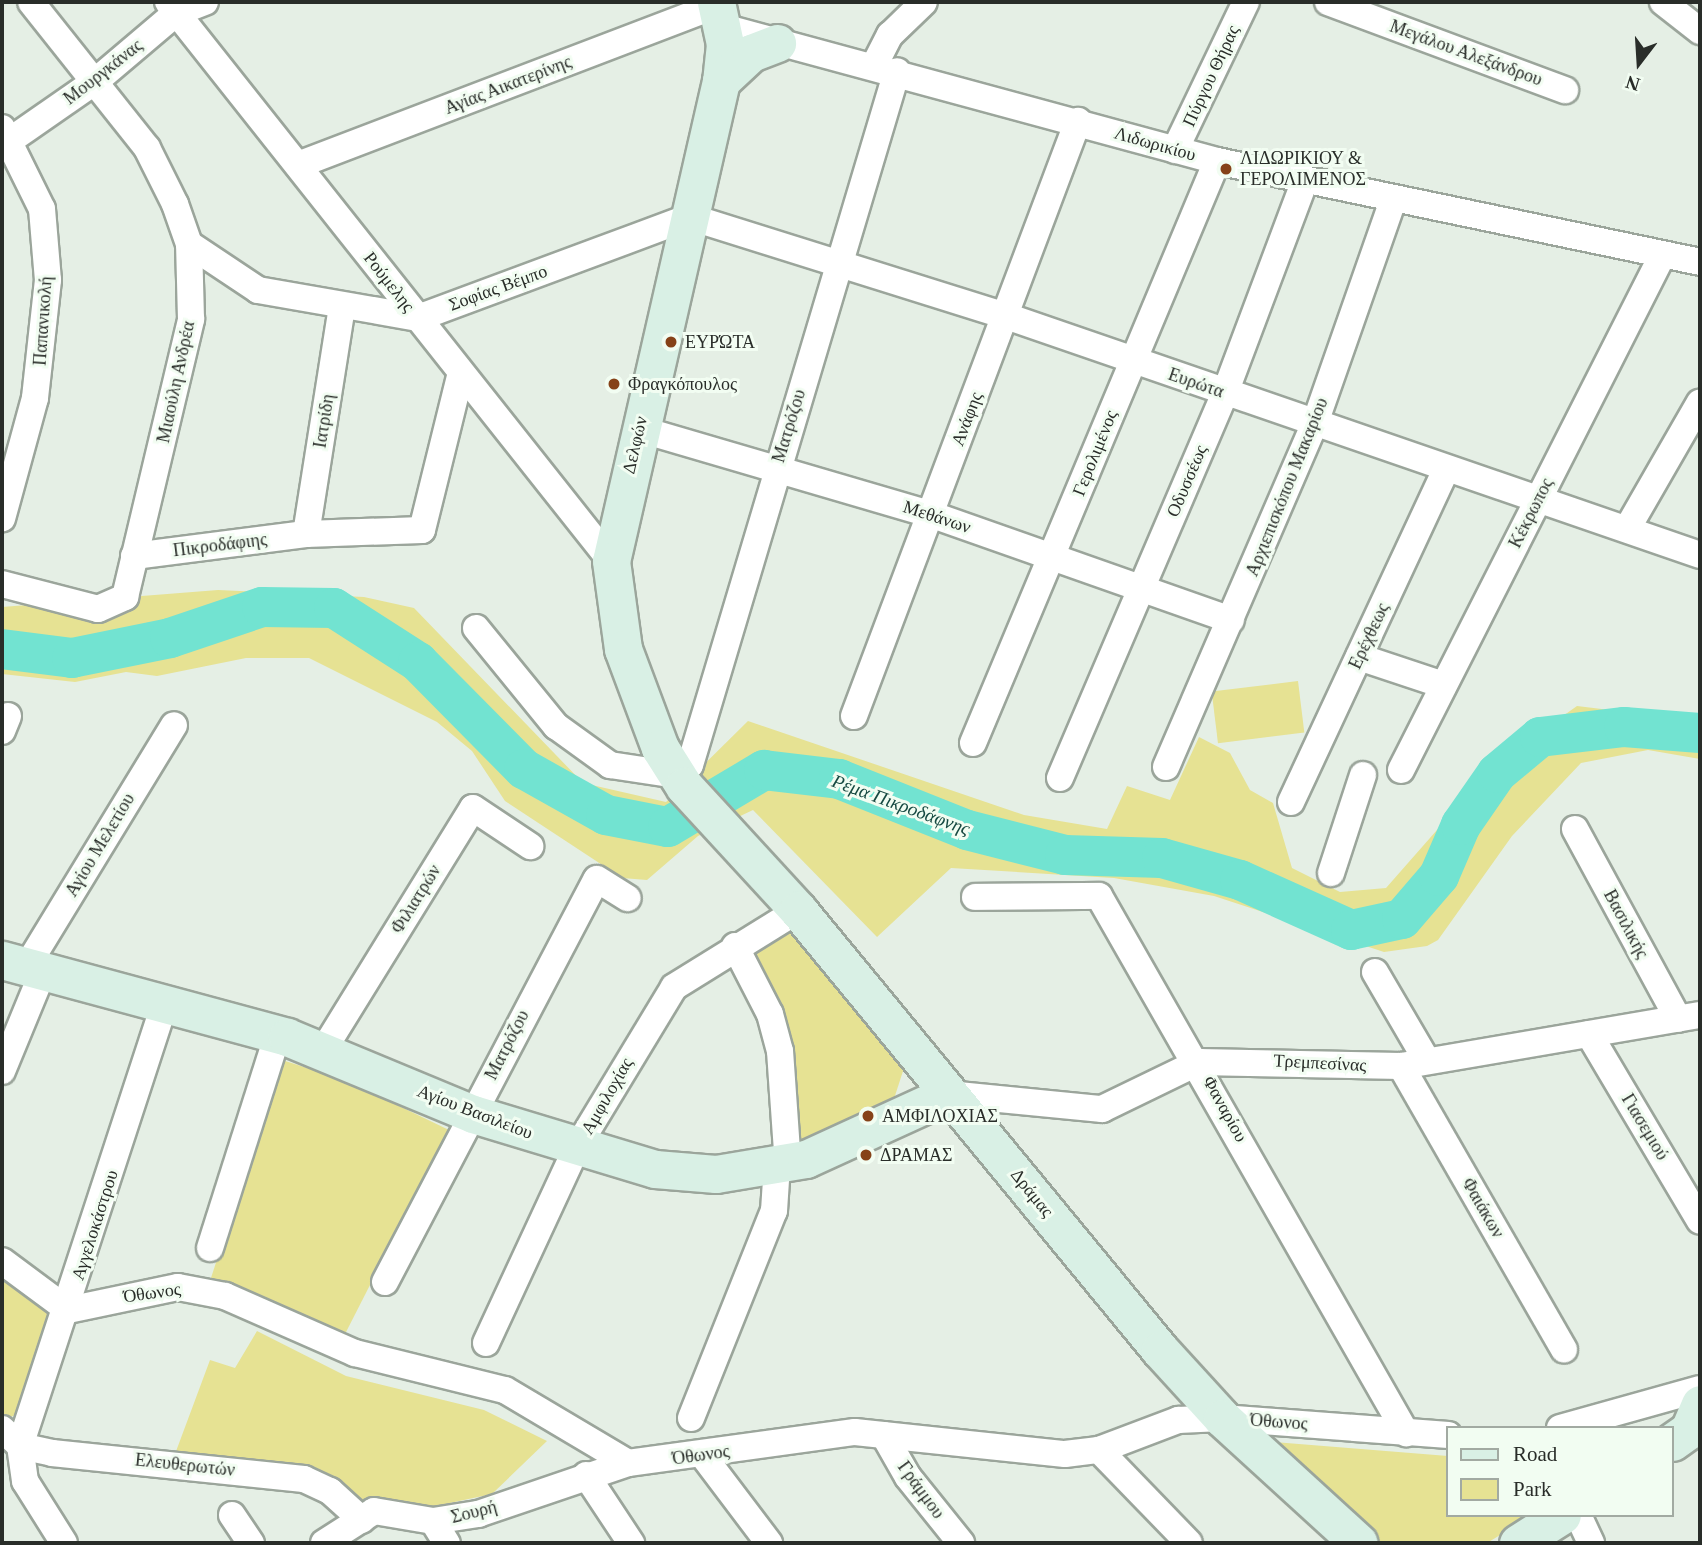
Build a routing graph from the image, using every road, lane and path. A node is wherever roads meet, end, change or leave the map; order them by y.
1 (32, 2) edge
2 (205, 2) edge
3 (924, 2) edge
4 (1246, 2) edge
5 (1328, 2) edge
6 (1662, 2) edge
7 (172, 7) edge
8 (719, 11) edge
9 (1696, 19) edge
10 (777, 43) junction
11 (886, 67) junction
12 (97, 80) junction
13 (720, 82) junction
14 (1565, 90) dead end
15 (1078, 121) junction
16 (5, 138) edge
17 (1175, 150) junction
18 (1217, 161) junction
19 (298, 165) junction
20 (1305, 180) junction
21 (1393, 200) junction
22 (690, 217) junction
23 (189, 244) junction
24 (1687, 255) edge
25 (839, 262) junction
26 (342, 307) junction
27 (1006, 316) junction
28 (418, 318) junction
29 (1133, 361) junction
30 (460, 376) junction
31 (1225, 393) junction
32 (1700, 402) edge
33 (1315, 423) junction
34 (639, 429) junction
35 (777, 466) junction
36 (1445, 471) junction
37 (1538, 500) junction
38 (930, 514) junction
39 (2, 519) edge
40 (1627, 529) junction
41 (306, 534) junction
42 (1700, 555) edge
43 (134, 556) junction
44 (1053, 556) junction
45 (611, 561) junction
46 (2, 584) edge
47 (1142, 588) junction
48 (1231, 620) junction
49 (475, 628) dead end
50 (1359, 657) junction
51 (1443, 685) junction
52 (854, 716) dead end
53 (174, 724) dead end
54 (973, 743) dead end
55 (1166, 767) dead end
56 (1401, 770) dead end
57 (1363, 775) dead end
58 (1060, 778) dead end
59 (680, 781) junction
60 (1291, 802) dead end
61 (719, 828) joint
62 (1575, 829) dead end
63 (530, 846) dead end
64 (1331, 873) dead end
65 (975, 897) dead end
66 (628, 898) dead end
67 (798, 910) junction
68 (736, 946) junction
69 (24, 965) edge
70 (1375, 972) dead end
71 (165, 1002) junction
72 (1694, 1016) edge
73 (278, 1034) junction
74 (1589, 1034) junction
75 (324, 1049) junction
76 (1427, 1061) junction
77 (1199, 1062) junction
78 (1401, 1066) junction
79 (2, 1071) edge
80 (948, 1094) junction
81 (472, 1114) junction
82 (576, 1149) junction
83 (783, 1165) junction
84 (1700, 1221) edge
85 (209, 1248) dead end
86 (2, 1261) edge
87 (385, 1282) dead end
88 (68, 1310) junction
89 (486, 1343) dead end
90 (1564, 1350) dead end
91 (1700, 1389) edge
92 (1700, 1404) edge
93 (691, 1418) dead end
94 (1222, 1418) junction
95 (1567, 1426) edge
96 (1406, 1433) junction
97 (1446, 1434) edge
98 (884, 1435) junction
99 (11, 1438) edge
100 (1674, 1440) edge
101 (1098, 1450) junction
102 (704, 1457) junction
103 (628, 1463) junction
104 (586, 1475) junction
105 (232, 1515) dead end
106 (1559, 1517) edge
107 (1579, 1517) edge
108 (362, 1520) junction
109 (440, 1532) edge
110 (64, 1543) edge
111 (251, 1543) edge
112 (324, 1543) edge
113 (631, 1543) edge
114 (769, 1543) edge
115 (961, 1543) edge
116 (1189, 1543) edge
117 (1359, 1543) edge
118 (1518, 1543) edge
119 (1591, 1543) edge

1 - 12 street, Μιαούλη Ανδρέα
2 - 7 street, Μουργκάνας
3 - 11 street, Ματρόζου
4 - 17 street, Πύργου Θήρας
5 - 14 street, Μεγάλου Αλεξάνδρου
6 - 9 street
7 - 12 street, Μουργκάνας
7 - 19 street, Ρούμελης
8 - 10 street, Λιδωρικίου
8 - 13 street, Δελφών
8 - 19 street, Αγίας Αικατερίνης
10 - 11 street, Λιδωρικίου
10 - 13 street
11 - 15 street, Λιδωρικίου
11 - 25 street, Ματρόζου
12 - 16 street, Μουργκάνας
12 - 23 street, Μιαούλη Ανδρέα
13 - 22 street, Δελφών
15 - 17 street, Λιδωρικίου
15 - 27 street, Ανάφης
16 - 39 street, Παπανικολή
17 - 18 street, Λιδωρικίου
18 - 20 street, Λιδωρικίου
18 - 29 street, Γερολιμένος
19 - 28 street, Ρούμελης
20 - 21 street, Λιδωρικίου
20 - 31 street, Οδυσσέως
21 - 24 street, Λιδωρικίου
21 - 33 street, Αρχιεπισκόπου Μακαρίου
22 - 25 street, Ευρώτα
22 - 28 street, Σοφίας Βέμπο
22 - 34 street, Δελφών
23 - 26 street, Σοφίας Βέμπο
23 - 43 street, Μιαούλη Ανδρέα
24 - 37 street, Κέκρωπος
25 - 27 street, Ευρώτα
25 - 35 street, Ματρόζου
26 - 28 street, Σοφίας Βέμπο
26 - 41 street, Ιατρίδη
27 - 29 street, Ευρώτα
27 - 38 street, Ανάφης
28 - 30 street, Ρούμελης
29 - 31 street, Ευρώτα
29 - 44 street, Γερολιμένος
30 - 41 street, Πικροδάφιης
30 - 45 street, Ρούμελης
31 - 33 street, Ευρώτα
31 - 47 street, Οδυσσέως
32 - 40 street
33 - 36 street, Ευρώτα
33 - 48 street, Αρχιεπισκόπου Μακαρίου
34 - 35 street, Μεθάνων
34 - 45 street, Δελφών
35 - 38 street, Μεθάνων
35 - 59 street, Ματρόζου
36 - 37 street, Ευρώτα
36 - 50 street, Ερέχθεως
37 - 40 street, Ευρώτα
37 - 51 street, Κέκρωπος
38 - 44 street, Μεθάνων
38 - 52 street, Ανάφης
40 - 42 street, Ευρώτα
41 - 43 street, Πικροδάφιης
43 - 46 street, Μιαούλη Ανδρέα
44 - 47 street, Μεθάνων
44 - 54 street, Γερολιμένος
45 - 59 street, Δελφών
47 - 48 street, Μεθάνων
47 - 58 street, Οδυσσέως
48 - 55 street, Αρχιεπισκόπου Μακαρίου
49 - 59 street
50 - 51 street
50 - 60 street, Ερέχθεως
51 - 56 street, Κέκρωπος
53 - 69 street, Αγίου Μελετίου
57 - 64 street
59 - 61 street, Δελφών
61 - 67 street, Δράμας
62 - 72 street, Βασιλικής
63 - 75 street, Φιλιατρών
65 - 77 street, Φαναρίου
66 - 81 street, Ματρόζου
67 - 68 street, Αμφιλοχίας
67 - 80 street, Δράμας
68 - 82 street, Αμφιλοχίας
68 - 83 street
69 - 71 street, Αγίου Βασιλείου
69 - 79 street, Αγίου Μελετίου
70 - 76 street
71 - 73 street, Αγίου Βασιλείου
71 - 88 street, Αγγελοκάστρου
72 - 74 street, Τρεμπεσίνας
73 - 75 street, Αγίου Βασιλείου
73 - 85 street
74 - 76 street, Τρεμπεσίνας
74 - 84 street, Γιασεμιού
75 - 81 street, Αγίου Βασιλείου
76 - 78 street, Τρεμπεσίνας
77 - 78 street, Τρεμπεσίνας
77 - 80 street, Τρεμπεσίνας
77 - 96 street, Φαναρίου
78 - 90 street, Φαιάκων
80 - 83 street, Αγίου Βασιλείου
80 - 94 street, Δράμας
81 - 82 street, Αγίου Βασιλείου
81 - 87 street, Ματρόζου
82 - 83 street, Αγίου Βασιλείου
82 - 89 street, Αμφιλοχίας
83 - 93 street
86 - 88 street
88 - 99 street, Αγγελοκάστρου
88 - 103 street, Όθωνος
91 - 95 street
92 - 100 street
94 - 96 street, Όθωνος
94 - 101 street, Όθωνος
94 - 117 street, Δράμας
96 - 97 street, Όθωνος
98 - 101 street, Όθωνος
98 - 102 street, Όθωνος
98 - 115 street, Γράμμου
99 - 108 street, Ελευθερωτών
99 - 110 street
101 - 116 street
102 - 103 street, Όθωνος
102 - 114 street
103 - 104 street, Σουρή
104 - 109 street, Σουρή
104 - 113 street
105 - 111 street
106 - 118 street
107 - 119 street
108 - 109 street, Σουρή
108 - 112 street, Σουρή

